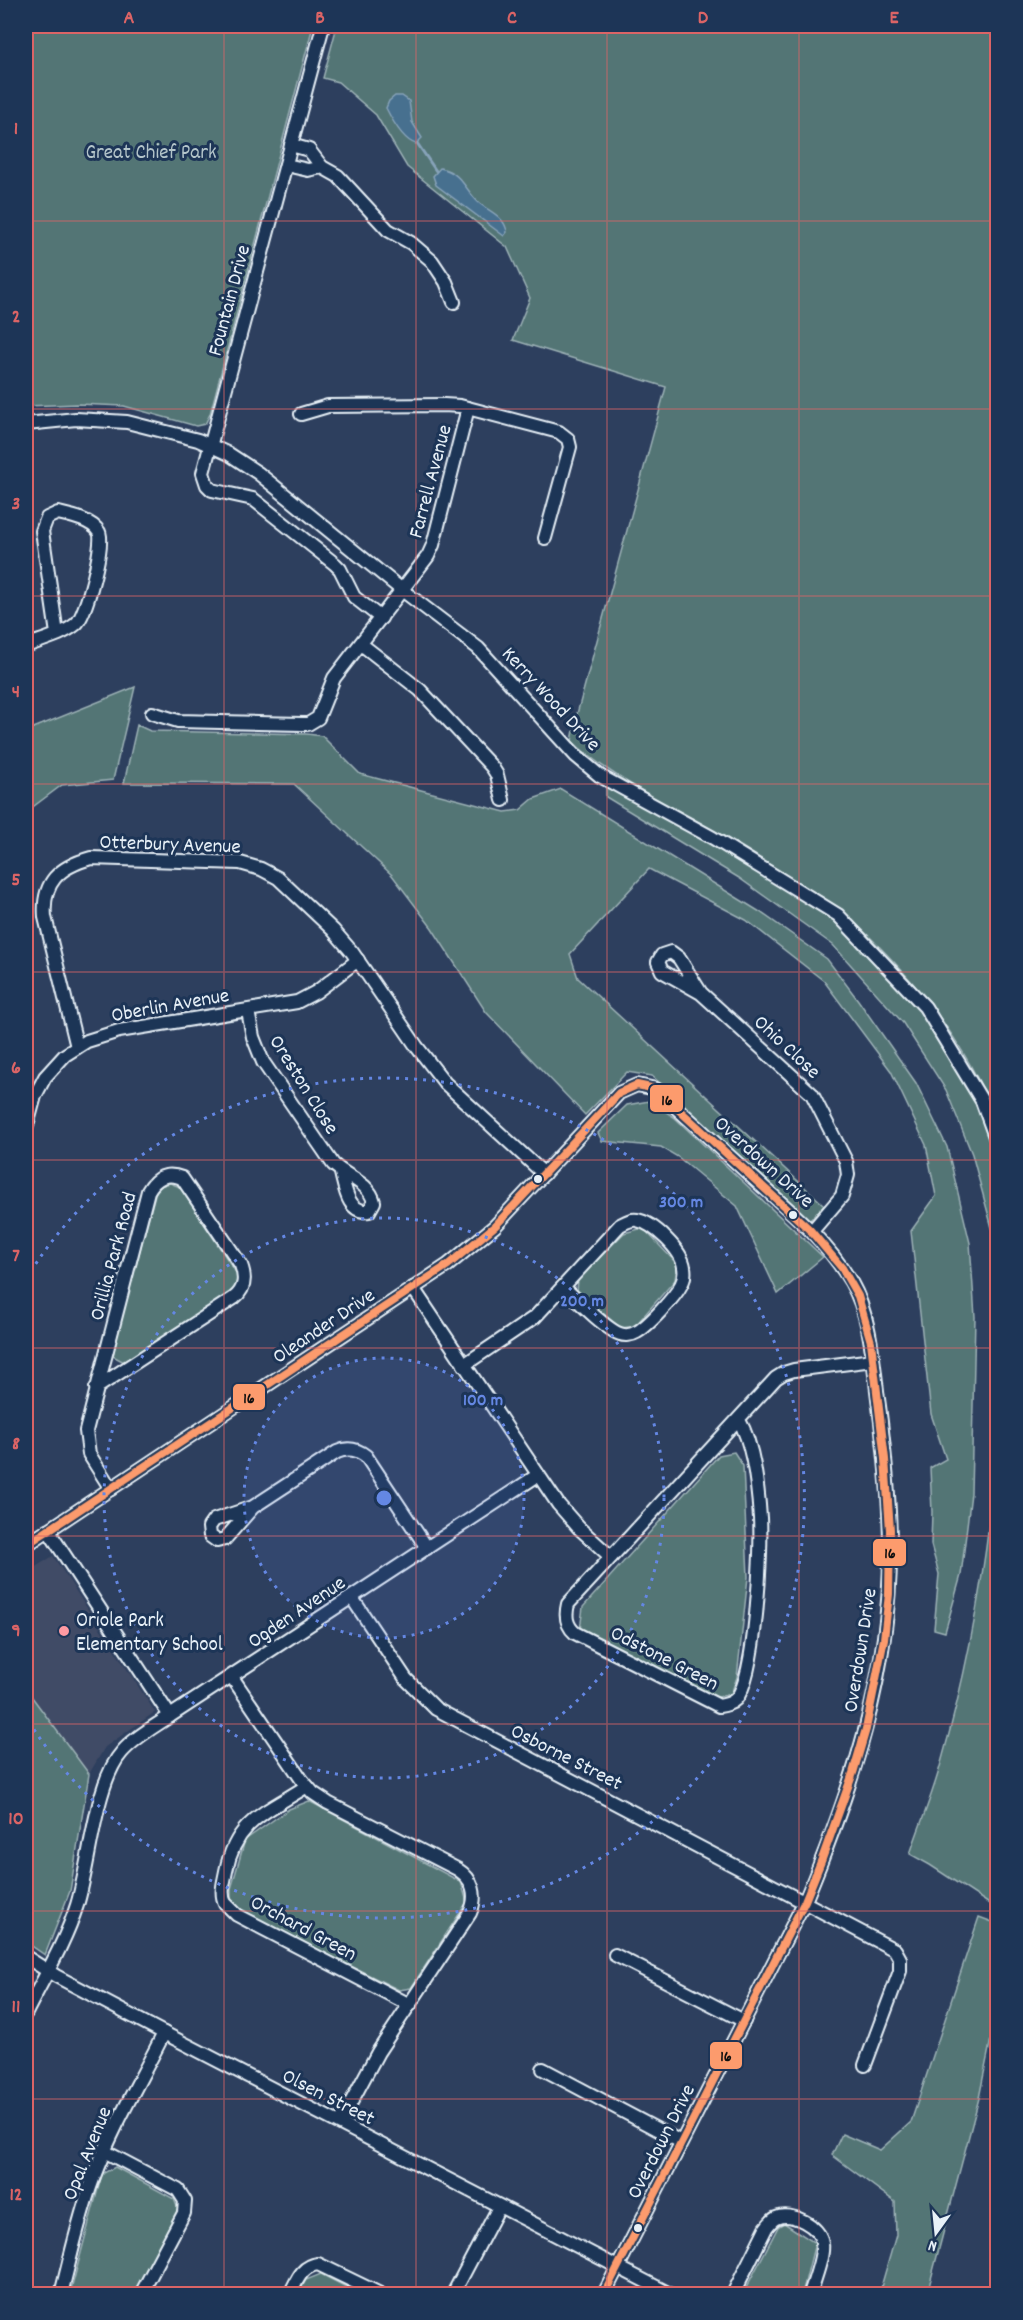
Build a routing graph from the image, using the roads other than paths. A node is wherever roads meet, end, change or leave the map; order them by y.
1 (323, 26) edge
2 (291, 145) junction
3 (286, 165) junction
4 (322, 167) junction
5 (454, 302) dead end
6 (468, 408) junction
7 (301, 414) dead end
8 (26, 424) edge
9 (210, 445) junction
10 (545, 538) dead end
11 (402, 590) junction
12 (381, 618) junction
13 (57, 634) junction
14 (361, 644) junction
15 (26, 646) edge
16 (152, 713) dead end
17 (503, 800) dead end
18 (358, 960) junction
19 (701, 993) dead end
20 (248, 1011) junction
21 (77, 1047) junction
22 (611, 1101) joint
23 (26, 1129) edge
24 (998, 1145) edge
25 (341, 1173) dead end
26 (544, 1174) junction
27 (812, 1232) junction
28 (563, 1287) junction
29 (413, 1288) junction
30 (873, 1360) junction
31 (464, 1365) junction
32 (96, 1388) junction
33 (739, 1420) junction
34 (538, 1475) junction
35 (111, 1489) junction
36 (253, 1507) dead end
37 (48, 1530) junction
38 (26, 1545) edge
39 (427, 1548) junction
40 (611, 1557) junction
41 (352, 1598) junction
42 (232, 1677) junction
43 (170, 1716) junction
44 (307, 1786) junction
45 (805, 1902) junction
46 (615, 1955) dead end
47 (26, 1957) edge
48 (47, 1971) junction
49 (410, 2005) junction
50 (26, 2013) edge
51 (744, 2021) junction
52 (164, 2033) junction
53 (865, 2065) dead end
54 (543, 2069) dead end
55 (340, 2123) junction
56 (681, 2142) junction
57 (104, 2151) junction
58 (499, 2207) junction
59 (617, 2267) junction
60 (61, 2295) edge
61 (141, 2295) edge
62 (290, 2295) edge
63 (380, 2295) edge
64 (453, 2295) edge
65 (604, 2295) edge
66 (670, 2295) edge
67 (733, 2295) edge
68 (810, 2295) edge

1 - 2 street, Fountain Drive
2 - 3 street, Fountain Drive
2 - 4 street
3 - 4 street
3 - 9 street, Fountain Drive
4 - 5 street
6 - 7 street
6 - 10 street
6 - 11 street, Farrell Avenue
8 - 9 street, Kerry Wood Drive
9 - 11 street, Kerry Wood Drive
9 - 12 street, Fountain Drive
11 - 12 street, Farrell Avenue
11 - 24 street, Kerry Wood Drive
12 - 14 street, Farrell Avenue
13 - 13 street
13 - 15 street
14 - 16 street, Farrell Avenue
14 - 17 street
18 - 20 street, Oberlin Avenue
18 - 21 street, Otterbury Avenue
18 - 26 street, Otterbury Avenue
19 - 27 street, Ohio Close
20 - 21 street, Oberlin Avenue
20 - 25 street, Oreston Close
21 - 23 street, Oberlin Avenue
22 - 26 street, Oleander Drive
22 - 27 street, Overdown Drive
26 - 29 street, Oleander Drive
27 - 30 street, Overdown Drive
28 - 28 street
28 - 31 street
29 - 31 street
29 - 35 street, Oleander Drive
30 - 33 street, Odstone Green
30 - 45 street, Overdown Drive
31 - 34 street
32 - 32 street, Orillia Park Road
32 - 35 street, Orillia Park Road
33 - 40 street, Odstone Green
33 - 40 street, Odstone Green
34 - 39 street, Ogden Avenue
34 - 40 street
35 - 37 street, Oleander Drive
36 - 39 street
37 - 38 street, Oleander Drive
37 - 43 street
39 - 41 street, Ogden Avenue
41 - 42 street, Ogden Avenue
41 - 45 street, Osborne Street
42 - 43 street, Ogden Avenue
42 - 44 street
43 - 48 street, Ogden Avenue
44 - 49 street
44 - 49 street, Orchard Green
45 - 51 street, Overdown Drive
45 - 53 street, Osborne Street
46 - 51 street
47 - 48 street, Olsen Street
48 - 50 street, Ogden Avenue
48 - 52 street, Olsen Street
49 - 55 street
51 - 56 street, Overdown Drive
52 - 55 street, Olsen Street
52 - 57 street, Opal Avenue
54 - 56 street
55 - 58 street, Olsen Street
56 - 59 street, Overdown Drive
57 - 60 street, Opal Avenue
57 - 61 street
58 - 59 street, Olsen Street
58 - 64 street
59 - 65 street, Overdown Drive
59 - 66 street, Olsen Street
62 - 63 street
67 - 68 street

